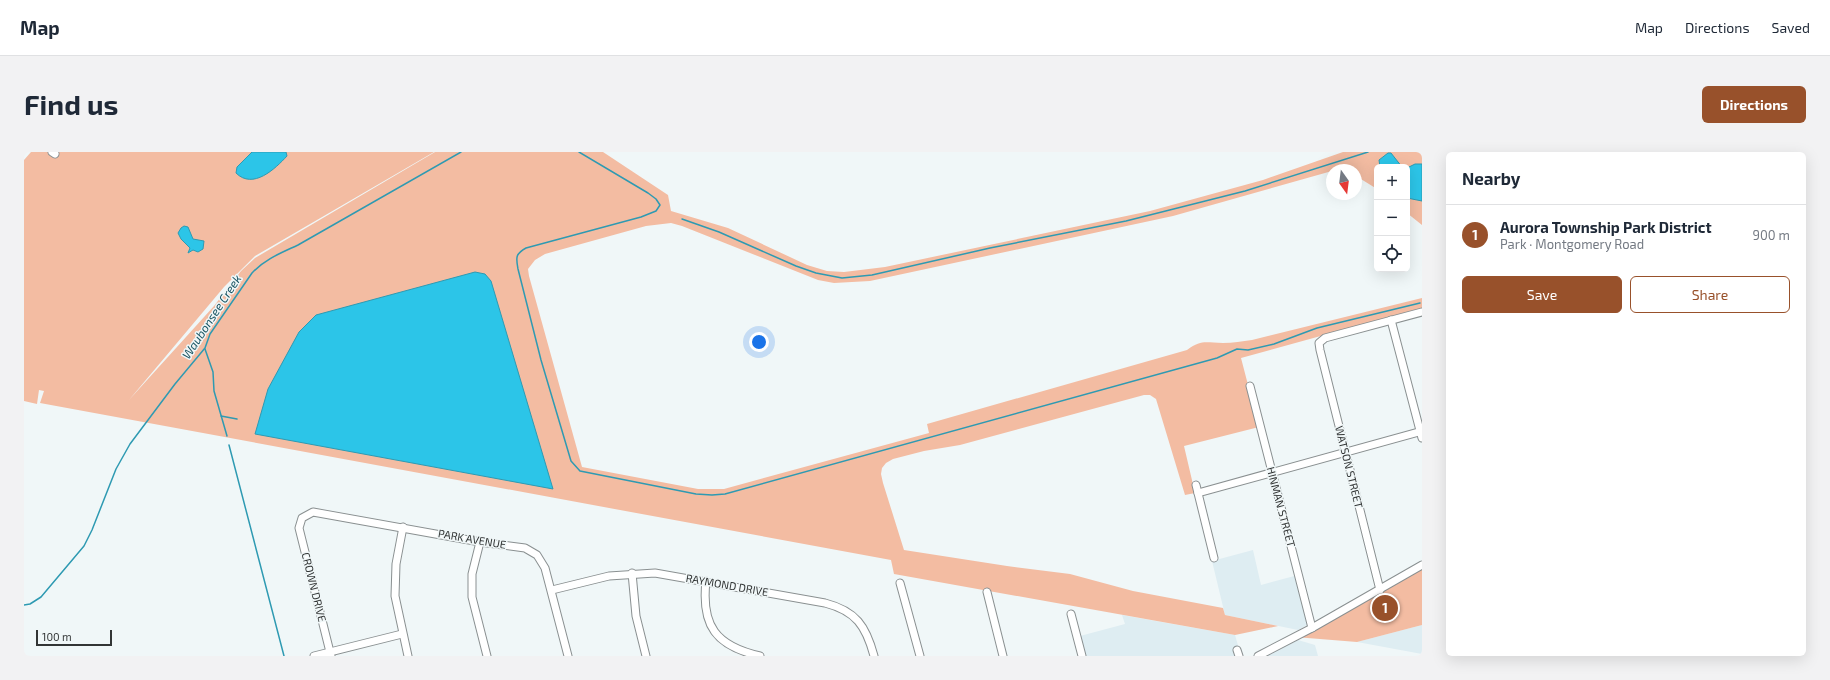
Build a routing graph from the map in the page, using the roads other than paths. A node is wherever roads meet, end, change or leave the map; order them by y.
1 (1422, 312) edge
2 (1391, 320) junction
3 (1250, 386) dead end
4 (1421, 433) edge
5 (1346, 452) junction
6 (1272, 472) junction
7 (1196, 485) dead end
8 (1198, 493) junction
9 (302, 518) joint
10 (403, 528) junction
11 (480, 542) junction
12 (1214, 558) dead end
13 (1422, 565) edge
14 (632, 573) junction
15 (706, 581) junction
16 (900, 583) dead end
17 (552, 590) junction
18 (1380, 590) junction
19 (987, 592) dead end
20 (1071, 614) dead end
21 (1312, 628) junction
22 (402, 634) junction
23 (330, 654) edge
24 (314, 656) edge
25 (408, 656) edge
26 (487, 656) edge
27 (568, 656) edge
28 (646, 656) edge
29 (760, 656) edge
30 (874, 656) edge
31 (920, 656) edge
32 (1003, 656) edge
33 (1082, 656) edge
34 (1258, 656) edge

1 - 2 street
2 - 4 street
2 - 5 street, WATSON STREET
3 - 6 street, HINMAN STREET
4 - 5 street
5 - 6 street
5 - 18 street, WATSON STREET
6 - 8 street
6 - 21 street, HINMAN STREET
7 - 8 street
8 - 12 street
9 - 10 street, PARK AVENUE
9 - 23 street, CROWN DRIVE
10 - 11 street, PARK AVENUE
10 - 22 street
11 - 17 street, PARK AVENUE
11 - 26 street
13 - 18 street
14 - 15 street, RAYMOND DRIVE
14 - 17 street, RAYMOND DRIVE
14 - 28 street
15 - 29 street
15 - 30 street, RAYMOND DRIVE
16 - 31 street
17 - 27 street, PARK AVENUE
18 - 21 street
19 - 32 street
20 - 33 street
21 - 34 street
22 - 23 street
22 - 25 street
23 - 24 street

